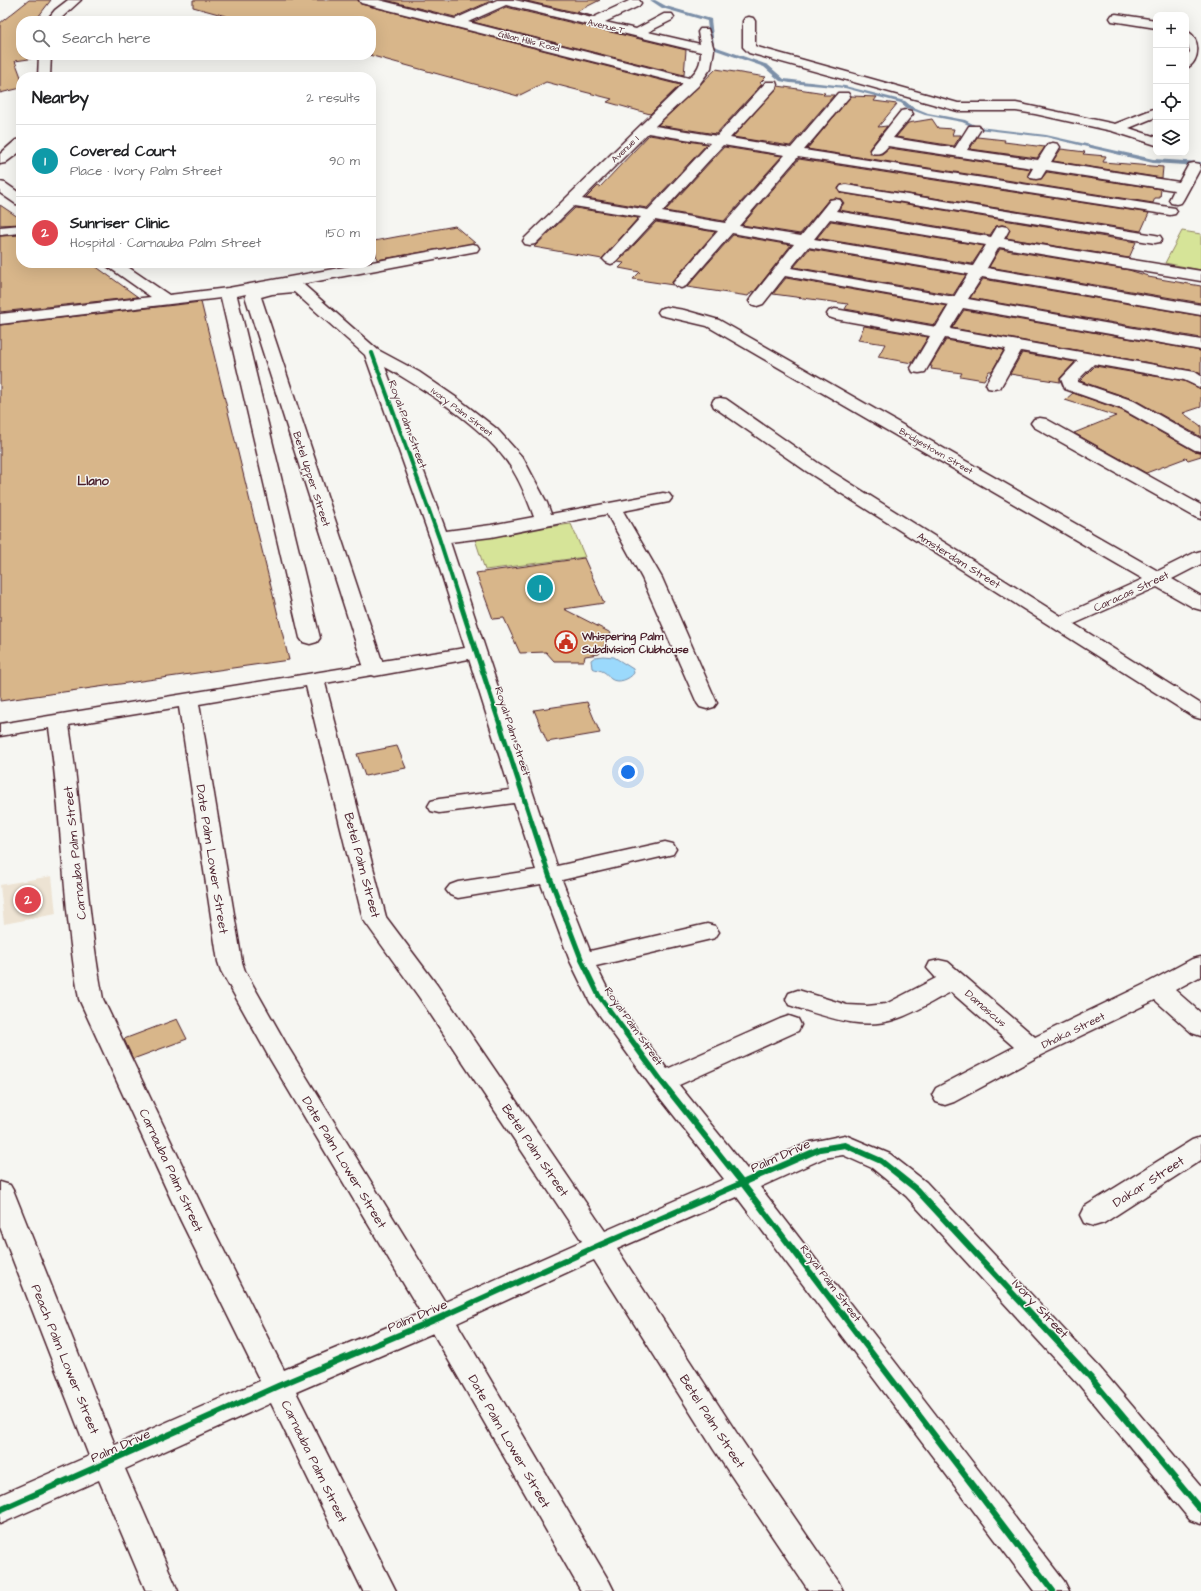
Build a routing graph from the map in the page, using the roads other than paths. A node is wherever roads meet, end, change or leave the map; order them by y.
1 (75, 0) edge
2 (365, 0) edge
3 (506, 1) edge
4 (635, 2) dead end
5 (565, 3) dead end
6 (547, 12) junction
7 (56, 16) edge
8 (668, 17) dead end
9 (1116, 18) dead end
10 (750, 21) dead end
11 (457, 23) junction
12 (592, 23) junction
13 (1153, 24) edge
14 (704, 32) dead end
15 (636, 33) junction
16 (1189, 38) edge
17 (708, 50) junction
18 (45, 60) edge
19 (1189, 61) edge
20 (44, 72) edge
21 (693, 83) junction
22 (771, 85) dead end
23 (843, 96) dead end
24 (1153, 113) edge
25 (906, 114) dead end
26 (1116, 128) junction
27 (646, 129) junction
28 (974, 129) dead end
29 (1153, 140) edge
30 (720, 141) junction
31 (884, 141) junction
32 (1053, 147) dead end
33 (16, 148) edge
34 (794, 152) junction
35 (959, 152) junction
36 (0, 160) edge
37 (1043, 164) junction
38 (1194, 167) dead end
39 (856, 176) junction
40 (0, 186) edge
41 (1184, 187) junction
42 (1028, 189) junction
43 (16, 197) edge
44 (571, 201) junction
45 (1170, 211) junction
46 (826, 214) junction
47 (652, 215) junction
48 (1011, 215) junction
49 (728, 228) junction
50 (16, 229) edge
51 (0, 231) edge
52 (1156, 239) junction
53 (530, 241) dead end
54 (804, 241) junction
55 (995, 242) junction
56 (472, 248) dead end
57 (611, 259) dead end
58 (376, 266) edge
59 (1141, 266) junction
60 (119, 268) edge
61 (364, 268) edge
62 (978, 271) junction
63 (780, 272) junction
64 (1201, 276) edge
65 (681, 283) dead end
66 (259, 291) joint
67 (228, 293) junction
68 (757, 300) dead end
69 (168, 301) junction
70 (959, 302) junction
71 (1201, 310) edge
72 (666, 312) dead end
73 (835, 314) dead end
74 (0, 318) edge
75 (941, 332) junction
76 (1201, 345) edge
77 (1016, 346) junction
78 (372, 353) junction
79 (1090, 359) junction
80 (919, 368) dead end
81 (1201, 383) edge
82 (994, 384) dead end
83 (720, 403) dead end
84 (1040, 423) dead end
85 (1201, 446) edge
86 (663, 498) dead end
87 (612, 507) junction
88 (1201, 513) edge
89 (544, 520) junction
90 (439, 538) junction
91 (1201, 557) edge
92 (1158, 579) junction
93 (1201, 604) edge
94 (1061, 624) junction
95 (310, 638) dead end
96 (477, 652) junction
97 (375, 670) junction
98 (314, 679) junction
99 (188, 700) junction
100 (707, 703) dead end
101 (1201, 713) edge
102 (58, 721) junction
103 (0, 730) edge
104 (523, 795) junction
105 (439, 806) dead end
106 (665, 849) dead end
107 (549, 875) junction
108 (458, 890) dead end
109 (706, 932) dead end
110 (582, 961) junction
111 (1201, 965) edge
112 (1158, 988) junction
113 (798, 999) dead end
114 (789, 1025) dead end
115 (1201, 1027) edge
116 (1032, 1049) junction
117 (662, 1082) junction
118 (945, 1095) dead end
119 (845, 1145) joint
120 (1201, 1147) edge
121 (743, 1184) junction
122 (0, 1192) edge
123 (1094, 1215) dead end
124 (600, 1245) junction
125 (438, 1318) junction
126 (278, 1386) junction
127 (107, 1463) junction
128 (0, 1510) edge
129 (1201, 1510) edge
130 (162, 1591) edge
131 (380, 1591) edge
132 (598, 1591) edge
133 (828, 1591) edge
134 (1053, 1591) edge

1 - 7 street
2 - 11 street, Gillian Hills Road
3 - 6 street, Avenue-T
3 - 11 street
4 - 12 street
5 - 6 street
6 - 12 street, Avenue-T
8 - 15 street
9 - 13 street
10 - 26 street
11 - 21 street, Gillian Hills Road
12 - 15 street, Avenue-T
14 - 17 street
15 - 17 street, Avenue-T
16 - 19 street
17 - 21 street, Avenue I
18 - 20 street
21 - 27 street, Avenue I
22 - 30 street
23 - 34 street
24 - 26 street
25 - 31 street
26 - 29 street
27 - 30 street
27 - 44 street, Avenue I
28 - 35 street
30 - 34 street
30 - 47 street
31 - 35 street
31 - 39 street
32 - 37 street
33 - 36 street
34 - 39 street
34 - 49 street
35 - 37 street
37 - 41 street
37 - 42 street
38 - 41 street
39 - 42 street
39 - 46 street
39 - 48 street
40 - 43 street
41 - 45 street
42 - 45 street
42 - 48 street
44 - 47 street
44 - 53 street, Avenue I
45 - 52 street
46 - 54 street
46 - 55 street
47 - 49 street
47 - 57 street
48 - 52 street
48 - 55 street
49 - 54 street
49 - 65 street
50 - 51 street
52 - 59 street
54 - 62 street
54 - 63 street
55 - 59 street
55 - 62 street
56 - 58 street
59 - 64 street
60 - 69 street
61 - 67 street
62 - 70 street
62 - 71 street
63 - 68 street
63 - 70 street
66 - 78 street, Ivory Palm Street
66 - 97 street, Betel Upper Street
67 - 69 street
67 - 95 street
69 - 74 street
70 - 75 street
70 - 76 street
72 - 92 street, Bridgestown Street
73 - 75 street
75 - 77 street
75 - 80 street
77 - 79 street
77 - 82 street
78 - 89 street, Ivory Palm Street
78 - 90 street, Royal Palm Street
79 - 81 street
79 - 85 street
83 - 94 street, Amsterdam Street
84 - 88 street
86 - 87 street
87 - 89 street
87 - 100 street
89 - 90 street
90 - 96 street, Royal Palm Street
91 - 92 street, Caracas Street
92 - 93 street, Bridgestown Street
92 - 94 street, Caracas Street
94 - 101 street, Amsterdam Street
96 - 97 street
96 - 104 street, Royal Palm Street
97 - 98 street
98 - 99 street
98 - 124 street, Betel Palm Street
99 - 102 street
99 - 125 street, Date Palm Lower Street
102 - 103 street
102 - 126 street, Carnauba Palm Street
104 - 105 street
104 - 107 street, Royal Palm Street
106 - 107 street
107 - 108 street
107 - 110 street, Royal Palm Street
109 - 110 street
110 - 117 street, Royal Palm Street
111 - 112 street, Dhaka Street
112 - 115 street
112 - 116 street, Dhaka Street
113 - 116 street, Damascus
114 - 117 street
116 - 118 street, Dhaka Street
117 - 121 street, Royal Palm Street
119 - 121 street, Palm Drive
119 - 129 street, Ivory Street
120 - 123 street, Dakar Street
121 - 124 street, Palm Drive
121 - 134 street, Royal Palm Street
122 - 127 street, Peach Palm Lower Street
124 - 125 street, Palm Drive
124 - 133 street, Betel Palm Street
125 - 126 street, Palm Drive
125 - 132 street, Date Palm Lower Street
126 - 127 street, Palm Drive
126 - 131 street, Carnauba Palm Street
127 - 128 street, Palm Drive
127 - 130 street, Peach Palm Lower Street

